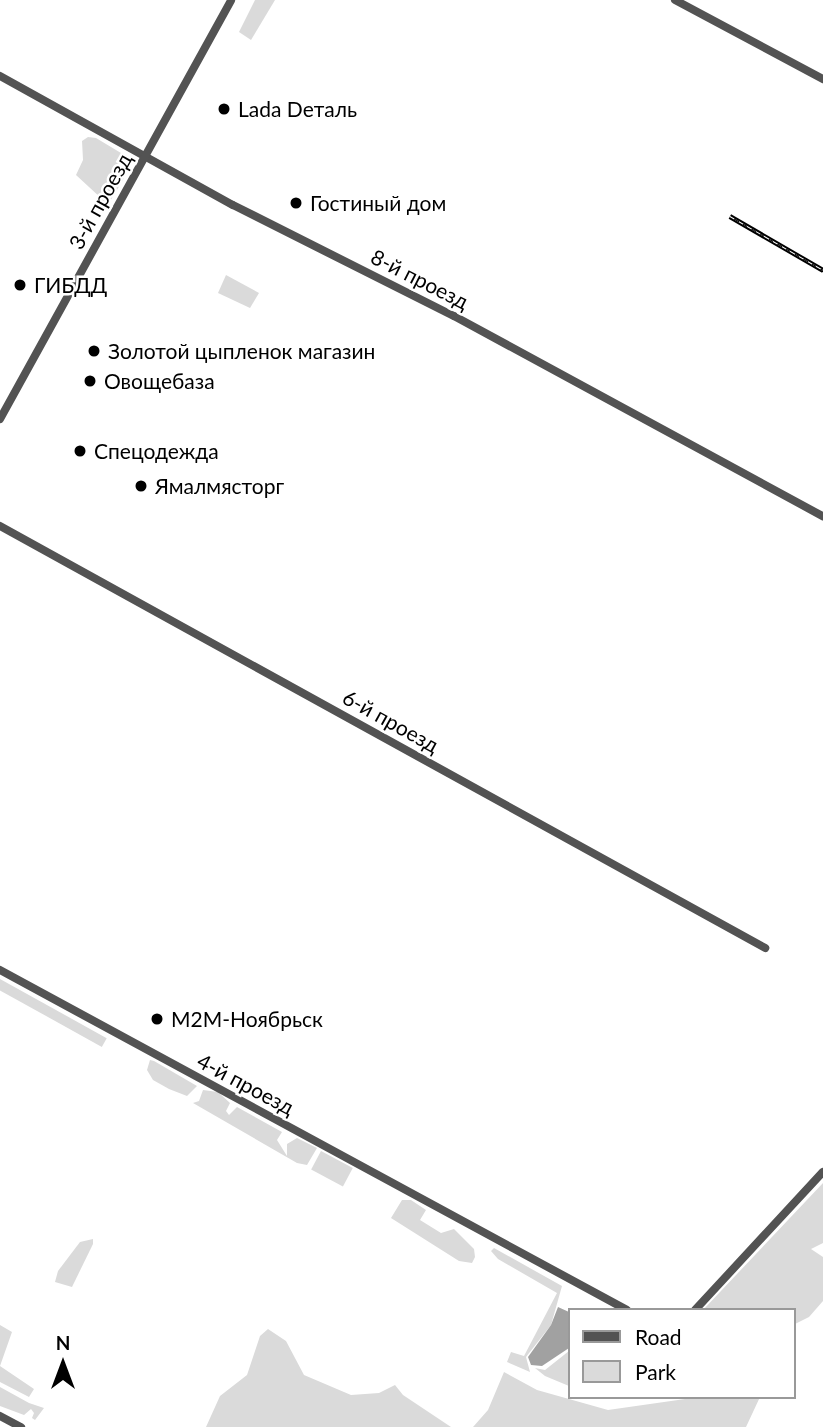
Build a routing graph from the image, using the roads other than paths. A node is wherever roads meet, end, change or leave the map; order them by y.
1 (231, 0) edge
2 (675, 0) edge
3 (0, 76) edge
4 (823, 79) edge
5 (144, 157) junction
6 (0, 419) edge
7 (823, 516) edge
8 (0, 526) edge
9 (765, 948) dead end
10 (0, 970) edge
11 (823, 1172) edge
12 (623, 1308) edge
13 (697, 1308) edge
14 (0, 1416) edge
15 (21, 1427) edge

1 - 5 street, 3-й проезд
2 - 4 street
3 - 5 street, 8-й проезд
5 - 6 street, 3-й проезд
5 - 7 street, 8-й проезд
8 - 9 street, 6-й проезд
10 - 12 street, 4-й проезд
11 - 13 street
14 - 15 street

